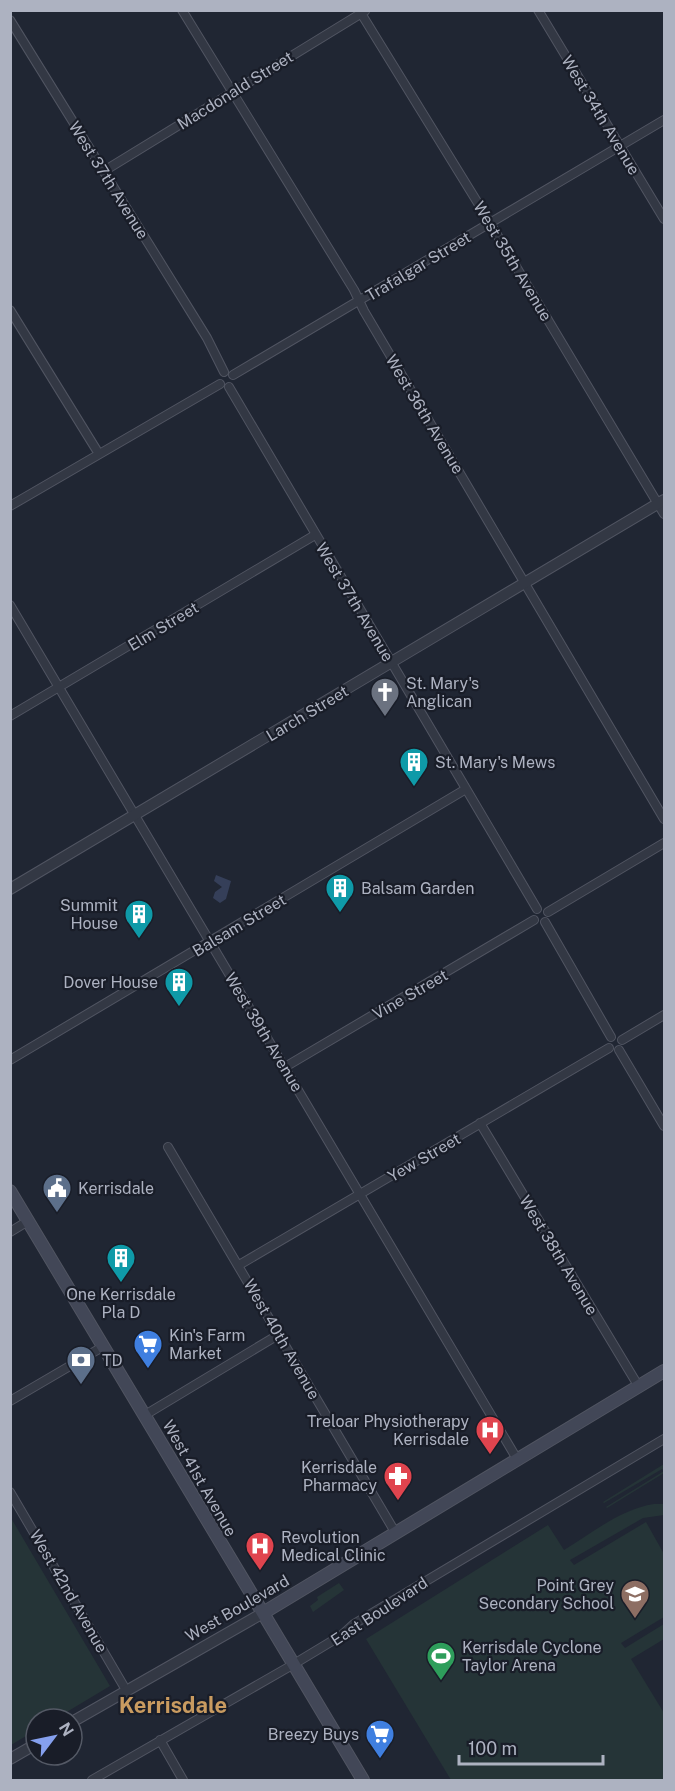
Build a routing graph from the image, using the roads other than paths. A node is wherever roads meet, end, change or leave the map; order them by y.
1 (182, 10) edge
2 (538, 10) edge
3 (362, 11) edge
4 (10, 20) edge
5 (232, 91) junction
6 (664, 120) edge
7 (621, 146) junction
8 (104, 171) junction
9 (664, 219) edge
10 (490, 223) junction
11 (359, 301) junction
12 (10, 310) edge
13 (224, 372) junction
14 (233, 375) junction
15 (224, 385) junction
16 (99, 454) junction
17 (661, 502) edge
18 (10, 506) edge
19 (664, 514) edge
20 (315, 535) junction
21 (525, 583) junction
22 (10, 605) edge
23 (391, 663) junction
24 (59, 687) junction
25 (10, 716) edge
26 (466, 789) junction
27 (135, 815) junction
28 (664, 819) edge
29 (664, 843) edge
30 (10, 889) edge
31 (537, 909) junction
32 (548, 912) junction
33 (534, 920) junction
34 (545, 922) junction
35 (211, 942) junction
36 (664, 1016) edge
37 (611, 1037) junction
38 (622, 1040) junction
39 (609, 1048) junction
40 (619, 1050) junction
41 (10, 1060) edge
42 (285, 1067) junction
43 (480, 1123) junction
44 (664, 1126) edge
45 (168, 1147) dead end
46 (10, 1191) edge
47 (360, 1194) junction
48 (28, 1221) junction
49 (10, 1232) edge
50 (239, 1265) junction
51 (278, 1335) junction
52 (104, 1346) junction
53 (664, 1371) edge
54 (639, 1387) junction
55 (10, 1401) edge
56 (145, 1415) junction
57 (664, 1439) edge
58 (517, 1459) junction
59 (10, 1492) edge
60 (395, 1532) junction
61 (262, 1613) junction
62 (294, 1664) junction
63 (126, 1690) junction
64 (84, 1715) edge
65 (160, 1740) junction
66 (24, 1750) edge
67 (10, 1759) edge
68 (92, 1780) edge
69 (183, 1780) edge
70 (363, 1780) edge

1 - 5 street, West 36th Avenue
2 - 7 street, West 34th Avenue
3 - 5 street, Macdonald Street
3 - 10 street, West 35th Avenue
4 - 8 street, West 37th Avenue
5 - 8 street, Macdonald Street
5 - 11 street, West 36th Avenue
6 - 7 street, Trafalgar Street
7 - 9 street, West 34th Avenue
7 - 10 street, Trafalgar Street
8 - 13 street, West 37th Avenue
10 - 11 street, Trafalgar Street
10 - 17 street, West 35th Avenue
11 - 14 street, Trafalgar Street
11 - 21 street, West 36th Avenue
12 - 16 street
13 - 14 street
13 - 15 street
14 - 15 street
15 - 16 street
15 - 20 street, West 37th Avenue
16 - 18 street
17 - 19 street, West 35th Avenue
17 - 21 street, Larch Street
20 - 23 street, West 37th Avenue
20 - 24 street, Elm Street
21 - 23 street, Larch Street
21 - 28 street, West 36th Avenue
22 - 24 street, West 39th Avenue
23 - 26 street, West 37th Avenue
23 - 27 street, Larch Street
24 - 25 street, Elm Street
24 - 27 street, West 39th Avenue
26 - 31 street, West 37th Avenue
26 - 35 street, Balsam Street
27 - 30 street, Larch Street
27 - 35 street, West 39th Avenue
29 - 32 street
31 - 32 street
31 - 33 street
32 - 34 street
33 - 34 street
33 - 42 street, Vine Street
34 - 37 street
35 - 41 street, Balsam Street
35 - 42 street, West 39th Avenue
36 - 38 street
37 - 38 street
37 - 39 street
38 - 40 street
39 - 40 street
39 - 43 street, Yew Street
40 - 44 street
42 - 47 street, West 39th Avenue
43 - 47 street, Yew Street
43 - 54 street, West 38th Avenue
45 - 50 street, West 40th Avenue
46 - 48 main road, West 41st Avenue
47 - 50 street, Yew Street
47 - 58 street, West 39th Avenue
48 - 49 street
48 - 52 main road, West 41st Avenue
50 - 51 street, West 40th Avenue
51 - 56 street
51 - 60 street, West 40th Avenue
52 - 55 street
52 - 56 main road, West 41st Avenue
53 - 54 main road, West Boulevard
54 - 58 main road, West Boulevard
56 - 61 main road, West 41st Avenue
57 - 62 street, East Boulevard
58 - 60 main road, West Boulevard
59 - 63 street, West 42nd Avenue
60 - 61 main road, West Boulevard
61 - 62 main road, West 41st Avenue
61 - 63 street, West Boulevard
62 - 65 street, East Boulevard
62 - 70 main road, West 41st Avenue
63 - 64 street, West Boulevard
65 - 68 street, East Boulevard
65 - 69 street
66 - 67 street

